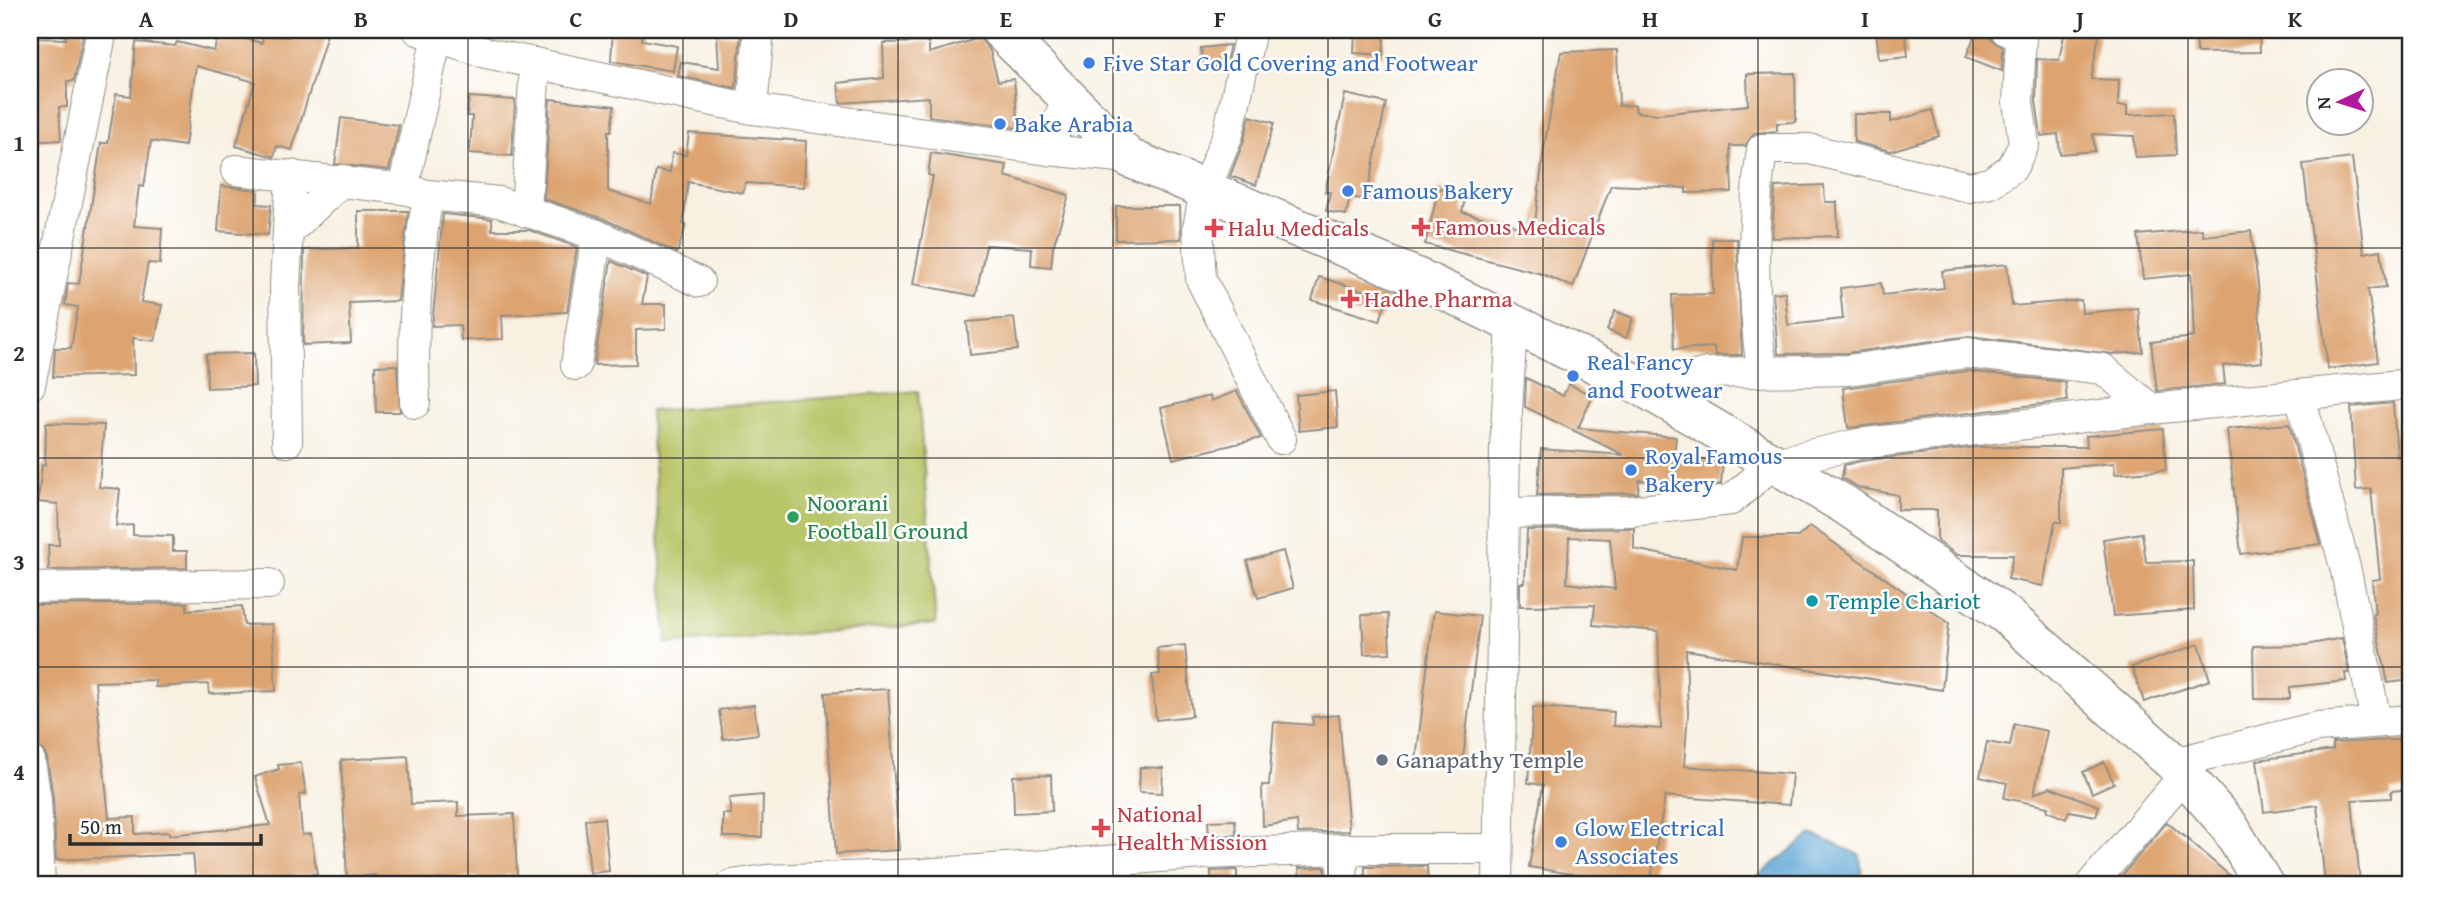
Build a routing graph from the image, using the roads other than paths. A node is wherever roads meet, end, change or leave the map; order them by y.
1 (102, 30) edge
2 (759, 30) edge
3 (1000, 30) edge
4 (1251, 30) edge
5 (2006, 30) edge
6 (427, 33) edge
7 (536, 63) junction
8 (1068, 98) junction
9 (752, 109) junction
10 (1048, 150) junction
11 (1129, 158) junction
12 (236, 170) dead end
13 (291, 176) junction
14 (342, 180) junction
15 (1205, 190) junction
16 (416, 192) junction
17 (526, 212) junction
18 (288, 232) junction
19 (597, 235) junction
20 (699, 282) dead end
21 (1512, 325) junction
22 (576, 365) dead end
23 (1762, 371) junction
24 (30, 384) edge
25 (2411, 384) edge
26 (1645, 388) junction
27 (2300, 396) junction
28 (415, 403) dead end
29 (2151, 409) junction
30 (1282, 439) dead end
31 (287, 442) dead end
32 (1774, 463) junction
33 (1504, 513) junction
34 (269, 584) dead end
35 (30, 588) edge
36 (2411, 720) edge
37 (2376, 721) junction
38 (30, 761) edge
39 (2179, 769) junction
40 (1343, 849) junction
41 (1498, 849) junction
42 (923, 880) edge
43 (40, 885) edge
44 (731, 885) edge
45 (1342, 885) edge
46 (1498, 885) edge
47 (2097, 885) edge
48 (2264, 885) edge

1 - 24 street
2 - 9 street
3 - 8 street
4 - 15 street
5 - 23 street
6 - 7 street
6 - 16 street
7 - 9 street
7 - 17 street
8 - 10 street
8 - 11 street
9 - 10 street
10 - 11 street
11 - 15 street
12 - 13 street
13 - 14 street
13 - 18 street
14 - 16 street
14 - 18 street
15 - 21 street
15 - 30 street
16 - 17 street
16 - 28 street
17 - 19 street
18 - 31 street
19 - 20 street
19 - 22 street
21 - 26 street
21 - 33 street
23 - 26 street
23 - 29 street
25 - 27 street
26 - 32 street
27 - 29 street
27 - 37 street
29 - 32 street
32 - 33 street
32 - 39 street
33 - 41 street
34 - 35 street
36 - 37 street
37 - 39 street
38 - 43 street
39 - 47 street
39 - 48 street
40 - 41 street
40 - 42 street
40 - 45 street
41 - 46 street
42 - 44 street

